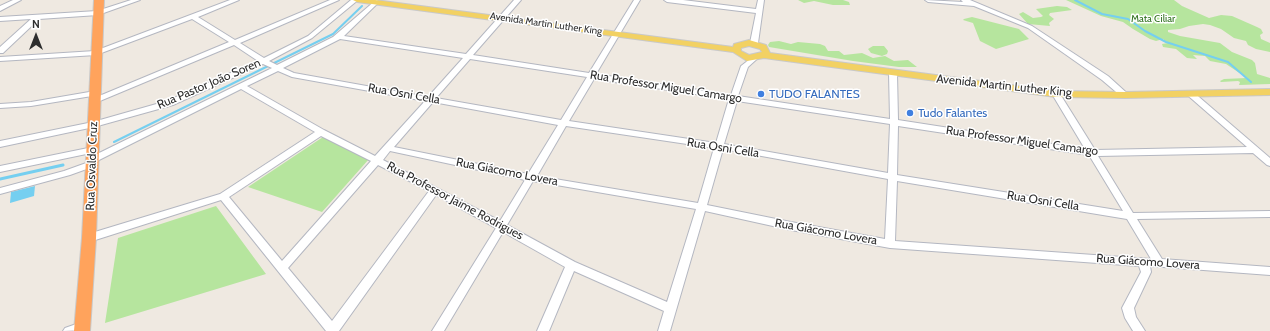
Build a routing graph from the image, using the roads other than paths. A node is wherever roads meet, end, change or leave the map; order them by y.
1 (18, 0) edge
2 (99, 0) edge
3 (137, 0) edge
4 (236, 0) edge
5 (336, 0) edge
6 (356, 0) edge
7 (409, 0) edge
8 (518, 0) edge
9 (637, 0) edge
10 (668, 0) edge
11 (760, 0) edge
12 (928, 0) edge
13 (964, 0) edge
14 (377, 1) edge
15 (974, 5) junction
16 (436, 7) junction
17 (0, 9) edge
18 (759, 12) junction
19 (98, 13) junction
20 (193, 16) junction
21 (503, 16) junction
22 (37, 17) junction
23 (0, 19) edge
24 (618, 31) junction
25 (339, 38) junction
26 (234, 43) junction
27 (754, 44) junction
28 (739, 50) junction
29 (0, 51) edge
30 (765, 52) junction
31 (96, 53) junction
32 (470, 56) junction
33 (0, 58) edge
34 (754, 58) junction
35 (265, 62) junction
36 (745, 66) junction
37 (276, 68) junction
38 (893, 73) junction
39 (593, 76) junction
40 (1009, 86) junction
41 (1270, 86) edge
42 (243, 87) junction
43 (1122, 92) junction
44 (1270, 92) edge
45 (1189, 93) junction
46 (1056, 94) junction
47 (95, 97) junction
48 (734, 97) junction
49 (431, 99) junction
50 (0, 106) edge
51 (564, 123) junction
52 (894, 123) junction
53 (94, 124) junction
54 (321, 132) junction
55 (0, 144) edge
56 (720, 146) junction
57 (388, 148) junction
58 (1256, 150) junction
59 (1093, 153) junction
60 (92, 158) junction
61 (377, 160) junction
62 (1270, 163) edge
63 (0, 169) edge
64 (892, 177) junction
65 (531, 178) junction
66 (435, 190) junction
67 (0, 191) edge
68 (223, 196) junction
69 (702, 208) junction
70 (1270, 214) edge
71 (1130, 216) junction
72 (502, 226) junction
73 (89, 238) junction
74 (890, 244) junction
75 (1144, 262) junction
76 (1159, 263) junction
77 (571, 265) junction
78 (282, 268) junction
79 (1270, 271) edge
80 (671, 308) junction
81 (82, 329) edge
82 (332, 330) edge
83 (69, 331) edge
84 (438, 331) edge
85 (543, 331) edge
86 (664, 331) edge
87 (1139, 331) edge

1 - 17 street
2 - 19 highway, Rua Osvaldo Cruz
3 - 19 street
4 - 20 street
5 - 26 street
6 - 14 main road, Avenida Martin Luther King
6 - 35 street, Rua Pastor João Soren
7 - 16 main road, Avenida Martin Luther King
8 - 21 street
9 - 24 street
10 - 18 street
11 - 18 street
12 - 15 street
13 - 15 street
14 - 16 main road, Avenida Martin Luther King
14 - 25 street, Rua Pastor João Soren
15 - 43 street
16 - 21 main road, Avenida Martin Luther King
18 - 27 street
19 - 22 street
19 - 31 highway, Rua Osvaldo Cruz
20 - 26 street, Rua Osni Cella
20 - 31 street
21 - 24 main road, Avenida Martin Luther King
21 - 32 street
22 - 23 street
22 - 29 street
24 - 28 main road, Avenida Martin Luther King
24 - 39 street
25 - 32 street, Rua Professor Miguel Camargo
25 - 37 street, Rua Pastor João Soren
26 - 35 street, Rua Osni Cella
26 - 47 street
27 - 28 main road
27 - 30 main road
28 - 34 main road
28 - 36 street
30 - 34 main road
30 - 38 main road, Avenida Martin Luther King
30 - 40 main road, Avenida Martin Luther King
31 - 33 street
31 - 47 highway, Rua Osvaldo Cruz
32 - 39 street, Rua Professor Miguel Camargo
32 - 49 street
34 - 36 street
35 - 37 street, Rua Osni Cella
35 - 53 street, Rua Pastor João Soren
36 - 48 street
37 - 42 street, Rua Pastor João Soren
37 - 49 street, Rua Osni Cella
38 - 40 main road, Avenida Martin Luther King
38 - 52 street
39 - 48 street, Rua Professor Miguel Camargo
39 - 51 street
40 - 43 main road, Avenida Martin Luther King
40 - 46 main road, Avenida Martin Luther King
41 - 43 main road, Avenida Martin Luther King
42 - 54 street, Rua Professor Jaime Rodrigues
42 - 60 street, Rua Pastor João Soren
43 - 45 main road, Avenida Martin Luther King
43 - 46 main road, Avenida Martin Luther King
44 - 45 main road, Avenida Martin Luther King
45 - 58 street
46 - 59 street
47 - 50 street
47 - 53 highway, Rua Osvaldo Cruz
48 - 52 street, Rua Professor Miguel Camargo
48 - 56 street
49 - 51 street, Rua Osni Cella
49 - 57 street
51 - 56 street, Rua Osni Cella
51 - 65 street
52 - 59 street, Rua Professor Miguel Camargo
52 - 64 street
53 - 55 street, Rua Pastor João Soren
53 - 60 highway, Rua Osvaldo Cruz
54 - 61 street, Rua Professor Jaime Rodrigues
54 - 68 street
56 - 64 street, Rua Osni Cella
56 - 69 street
57 - 61 street
57 - 65 street, Rua Giácomo Lovera
58 - 59 street, Rua Professor Miguel Camargo
58 - 62 street
59 - 71 street
60 - 63 street
60 - 67 street
60 - 73 highway, Rua Osvaldo Cruz
61 - 66 street, Rua Professor Jaime Rodrigues
61 - 78 street
64 - 71 street, Rua Osni Cella
64 - 74 street
65 - 69 street, Rua Giácomo Lovera
65 - 72 street
66 - 72 street, Rua Professor Jaime Rodrigues
66 - 82 street
68 - 73 street
68 - 78 street
69 - 74 street, Rua Giácomo Lovera
69 - 80 street
70 - 71 street, Rua Osni Cella
71 - 76 street
72 - 77 street, Rua Professor Jaime Rodrigues
72 - 84 street
73 - 81 highway, Rua Osvaldo Cruz
74 - 75 street, Rua Giácomo Lovera
75 - 76 street, Rua Giácomo Lovera
75 - 87 street
76 - 79 street, Rua Giácomo Lovera
77 - 80 street, Rua Professor Jaime Rodrigues
77 - 85 street
78 - 82 street
80 - 86 street
81 - 83 street

